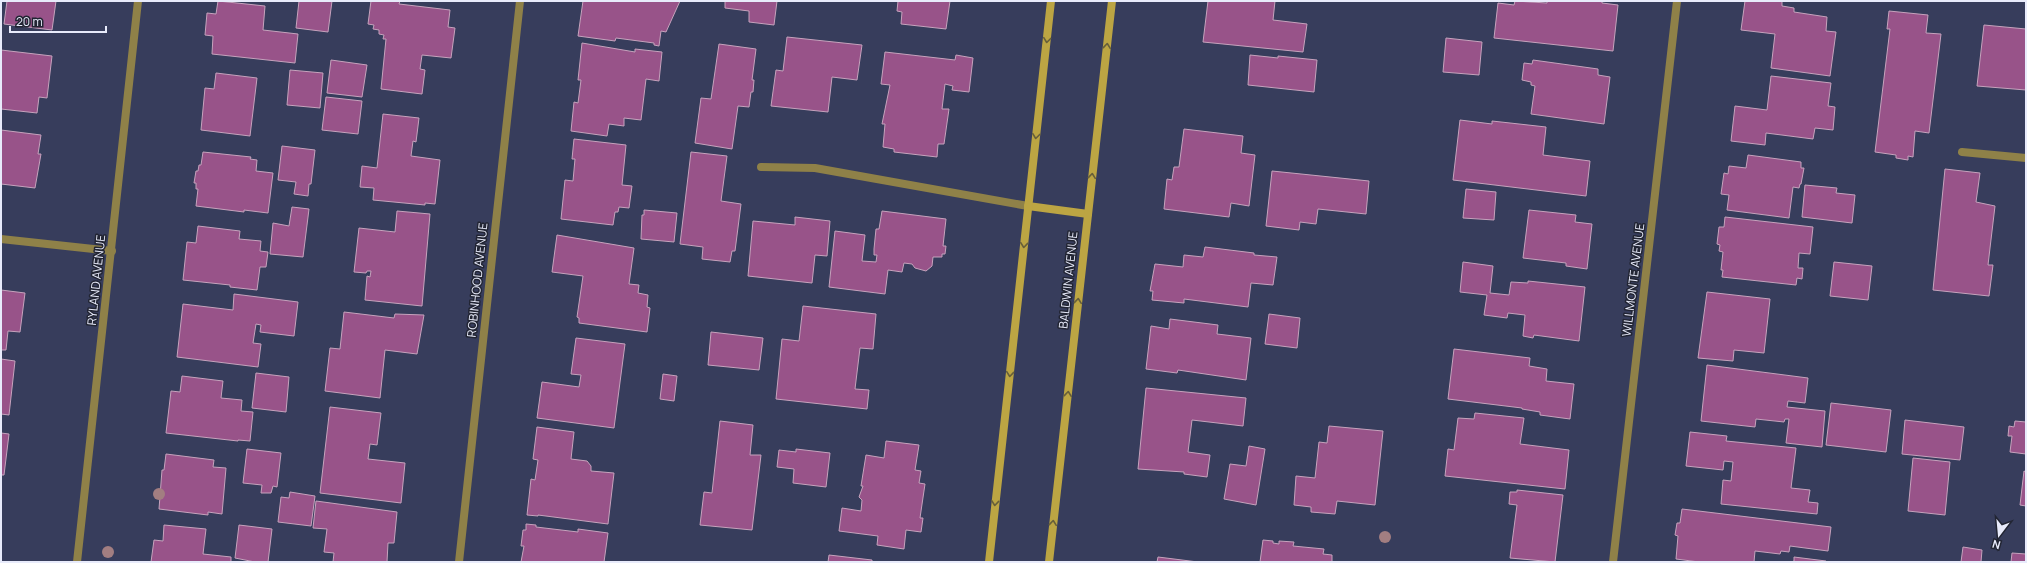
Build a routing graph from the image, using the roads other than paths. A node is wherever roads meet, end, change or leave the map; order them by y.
1 (138, 1) edge
2 (520, 1) edge
3 (1051, 1) edge
4 (1112, 1) edge
5 (1677, 1) edge
6 (1962, 152) dead end
7 (2026, 158) edge
8 (760, 167) dead end
9 (1028, 206) junction
10 (1088, 214) junction
11 (1, 239) edge
12 (112, 251) junction
13 (77, 562) edge
14 (458, 562) edge
15 (989, 562) edge
16 (1049, 562) edge
17 (1613, 562) edge

1 - 12 street, RYLAND AVENUE
2 - 14 street, ROBINHOOD AVENUE
3 -> 9 main road
10 -> 4 main road, BALDWIN AVENUE
5 - 17 street, WILLMONTE AVENUE
6 - 7 street
8 - 9 street
9 - 10 main road
9 -> 15 main road
16 -> 10 main road, BALDWIN AVENUE
11 - 12 street
12 - 13 street, RYLAND AVENUE

